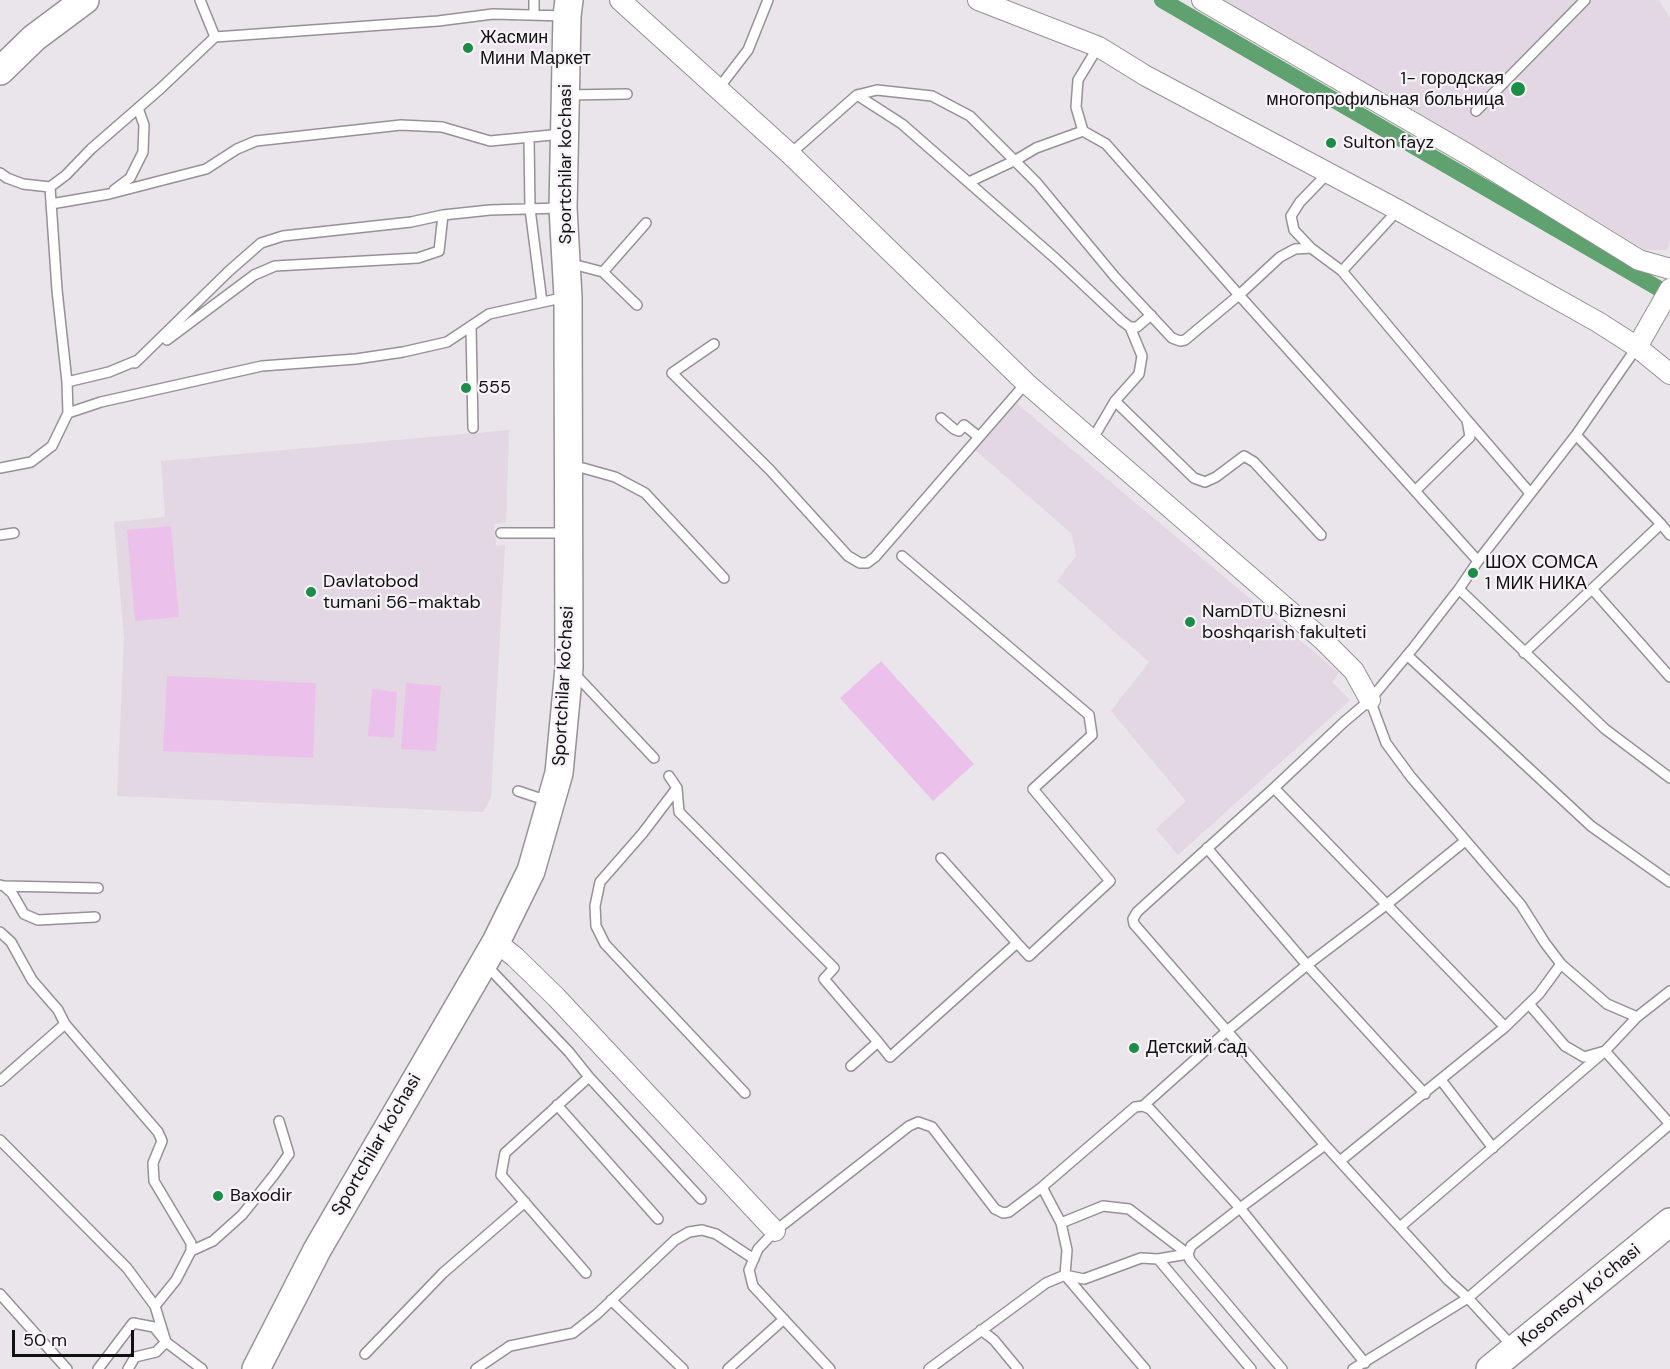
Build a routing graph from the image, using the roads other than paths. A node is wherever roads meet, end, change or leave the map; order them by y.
1 (85, 0) edge
2 (200, 0) edge
3 (534, 0) edge
4 (620, 0) edge
5 (768, 0) edge
6 (978, 0) edge
7 (1202, 0) edge
8 (1585, 0) edge
9 (568, 8) edge
10 (534, 15) junction
11 (215, 37) junction
12 (1098, 47) junction
13 (0, 71) edge
14 (718, 90) junction
15 (627, 94) dead end
16 (565, 95) junction
17 (857, 95) junction
18 (138, 108) junction
19 (1476, 111) dead end
20 (1083, 131) junction
21 (564, 134) junction
22 (529, 137) junction
23 (790, 154) junction
24 (1016, 160) junction
25 (0, 173) edge
26 (1329, 173) junction
27 (969, 182) junction
28 (50, 187) junction
29 (109, 194) junction
30 (51, 204) junction
31 (563, 208) junction
32 (530, 209) junction
33 (1398, 210) junction
34 (443, 215) junction
35 (646, 223) dead end
36 (1311, 248) junction
37 (567, 267) junction
38 (1670, 269) edge
39 (1342, 271) junction
40 (603, 272) junction
41 (1670, 289) edge
42 (1239, 295) junction
43 (568, 297) junction
44 (542, 302) junction
45 (638, 305) dead end
46 (1150, 315) junction
47 (471, 326) junction
48 (1130, 327) junction
49 (714, 344) dead end
50 (1638, 347) junction
51 (135, 363) junction
52 (1670, 374) edge
53 (67, 382) junction
54 (1026, 383) junction
55 (1115, 401) junction
56 (69, 413) junction
57 (941, 418) dead end
58 (1467, 420) junction
59 (473, 428) dead end
60 (1576, 435) junction
61 (979, 437) junction
62 (1092, 440) junction
63 (576, 467) junction
64 (0, 468) edge
65 (1415, 491) junction
66 (1530, 493) junction
67 (1661, 524) junction
68 (14, 533) dead end
69 (501, 533) dead end
70 (569, 533) junction
71 (0, 535) edge
72 (1321, 535) dead end
73 (1670, 535) edge
74 (902, 556) dead end
75 (1478, 561) junction
76 (724, 578) dead end
77 (1459, 589) junction
78 (1593, 590) junction
79 (1524, 653) junction
80 (1407, 655) junction
81 (569, 668) junction
82 (1670, 677) edge
83 (1370, 700) junction
84 (654, 758) dead end
85 (669, 776) dead end
86 (1670, 778) edge
87 (677, 788) junction
88 (1274, 788) junction
89 (518, 791) dead end
90 (551, 802) junction
91 (1465, 841) junction
92 (1207, 848) junction
93 (941, 858) dead end
94 (1670, 882) edge
95 (2, 886) edge
96 (98, 888) dead end
97 (1386, 905) junction
98 (95, 918) dead end
99 (0, 932) edge
100 (1017, 943) junction
101 (490, 952) junction
102 (1561, 964) junction
103 (1307, 965) junction
104 (1670, 991) edge
105 (1529, 1004) junction
106 (1637, 1017) junction
107 (65, 1024) junction
108 (1505, 1027) junction
109 (1227, 1031) junction
110 (878, 1042) junction
111 (1605, 1051) junction
112 (851, 1066) dead end
113 (589, 1077) junction
114 (1441, 1080) junction
115 (0, 1081) edge
116 (745, 1093) dead end
117 (1425, 1094) junction
118 (557, 1105) junction
119 (1143, 1106) junction
120 (279, 1121) dead end
121 (1670, 1124) edge
122 (0, 1140) edge
123 (1325, 1144) junction
124 (1493, 1148) junction
125 (1340, 1161) junction
126 (1042, 1187) junction
127 (701, 1199) dead end
128 (525, 1203) junction
129 (1240, 1208) junction
130 (658, 1219) dead end
131 (1670, 1222) edge
132 (1061, 1223) junction
133 (1400, 1227) junction
134 (775, 1231) junction
135 (191, 1251) junction
136 (1188, 1254) junction
137 (754, 1259) junction
138 (1158, 1259) junction
139 (586, 1273) dead end
140 (1065, 1275) junction
141 (0, 1294) edge
142 (1468, 1298) junction
143 (611, 1300) junction
144 (155, 1306) junction
145 (784, 1319) junction
146 (981, 1330) junction
147 (166, 1342) junction
148 (1515, 1349) junction
149 (364, 1354) dead end
150 (1365, 1363) junction
151 (67, 1369) edge
152 (98, 1369) edge
153 (128, 1369) edge
154 (202, 1369) edge
155 (256, 1369) edge
156 (476, 1369) edge
157 (683, 1369) edge
158 (728, 1369) edge
159 (830, 1369) edge
160 (929, 1369) edge
161 (1018, 1369) edge
162 (1145, 1369) edge
163 (1251, 1369) edge
164 (1282, 1369) edge
165 (1353, 1369) edge
166 (1490, 1369) edge

1 - 13 street
2 - 11 lane
3 - 10 lane
4 - 14 street
5 - 14 lane
6 - 12 street
7 - 38 street
8 - 19 lane
9 - 10 lane
9 - 16 street, Sportchilar ko'chasi
10 - 11 lane
11 - 18 lane
12 - 20 lane
12 - 26 street
14 - 23 street
15 - 16 lane
16 - 21 street, Sportchilar ko'chasi
17 - 23 lane
17 - 24 lane
17 - 27 lane
18 - 28 lane
18 - 29 lane
20 - 24 lane
20 - 42 lane
21 - 22 lane
21 - 31 street, Sportchilar ko'chasi
22 - 29 lane
22 - 32 lane
23 - 54 street
24 - 27 lane
24 - 46 lane
25 - 28 lane
26 - 33 street
26 - 36 lane
27 - 48 lane
28 - 30 lane
29 - 30 lane
30 - 53 lane
31 - 32 lane
31 - 37 street, Sportchilar ko'chasi
32 - 34 lane
32 - 44 lane
33 - 39 lane
33 - 50 street
34 - 51 lane
34 - 51 lane
35 - 40 lane
36 - 39 lane
36 - 42 lane
37 - 40 lane
37 - 43 street, Sportchilar ko'chasi
39 - 58 lane
40 - 45 lane
41 - 50 street
42 - 46 lane
42 - 65 lane
43 - 44 lane
43 - 63 street, Sportchilar ko'chasi
44 - 47 lane
46 - 48 lane
47 - 56 lane
47 - 59 lane
48 - 55 lane
49 - 61 lane
50 - 52 street
50 - 60 lane
51 - 53 lane
53 - 56 lane
54 - 61 lane
54 - 62 street
55 - 62 lane
55 - 72 lane
56 - 64 lane
57 - 61 lane
58 - 65 lane
58 - 66 lane
60 - 66 lane
60 - 67 lane
62 - 83 street
63 - 70 street, Sportchilar ko'chasi
63 - 76 lane
65 - 75 lane
66 - 75 lane
67 - 73 lane
67 - 78 lane
68 - 71 lane
69 - 70 lane
70 - 81 street, Sportchilar ko'chasi
74 - 100 lane
75 - 77 lane
77 - 79 lane
77 - 80 lane
78 - 79 lane
78 - 82 lane
79 - 86 lane
80 - 83 lane
80 - 94 lane
81 - 84 lane
81 - 90 street, Sportchilar ko'chasi
83 - 88 lane
83 - 91 lane
85 - 87 lane
87 - 110 lane
87 - 116 lane
88 - 92 lane
88 - 97 lane
89 - 90 lane
90 - 101 street, Sportchilar ko'chasi
91 - 97 lane
91 - 102 lane
92 - 103 lane
92 - 109 lane
93 - 100 lane
95 - 96 lane
95 - 98 lane
97 - 103 lane
97 - 108 lane
99 - 107 lane
100 - 110 lane
101 - 113 lane
101 - 134 street
101 - 155 street, Sportchilar ko'chasi
102 - 105 lane
102 - 106 lane
103 - 109 lane
103 - 117 lane
104 - 106 lane
105 - 108 lane
105 - 111 lane
106 - 111 lane
107 - 115 lane
107 - 135 lane
108 - 114 lane
109 - 119 lane
109 - 123 lane
110 - 112 lane
111 - 121 lane
111 - 124 lane
113 - 118 lane
113 - 127 lane
114 - 117 lane
114 - 124 lane
117 - 125 lane
118 - 128 lane
118 - 130 lane
119 - 126 lane
119 - 129 lane
120 - 135 lane
121 - 142 lane
122 - 144 lane
123 - 125 lane
123 - 129 lane
124 - 133 lane
125 - 133 lane
126 - 132 lane
126 - 134 lane
128 - 139 lane
128 - 149 lane
129 - 136 lane
129 - 150 lane
131 - 148 street, Kosonsoy ko’chasi
132 - 136 lane
132 - 140 lane
133 - 142 lane
134 - 137 lane
135 - 144 lane
136 - 138 lane
136 - 164 lane
137 - 143 lane
137 - 145 lane
138 - 140 lane
138 - 163 lane
140 - 146 lane
140 - 162 lane
141 - 151 lane
142 - 148 lane
142 - 150 lane
143 - 156 lane
143 - 157 lane
144 - 147 lane
145 - 158 lane
145 - 159 lane
146 - 160 lane
146 - 161 lane
147 - 152 lane
147 - 153 lane
147 - 154 lane
148 - 166 street, Kosonsoy ko’chasi
150 - 165 lane

